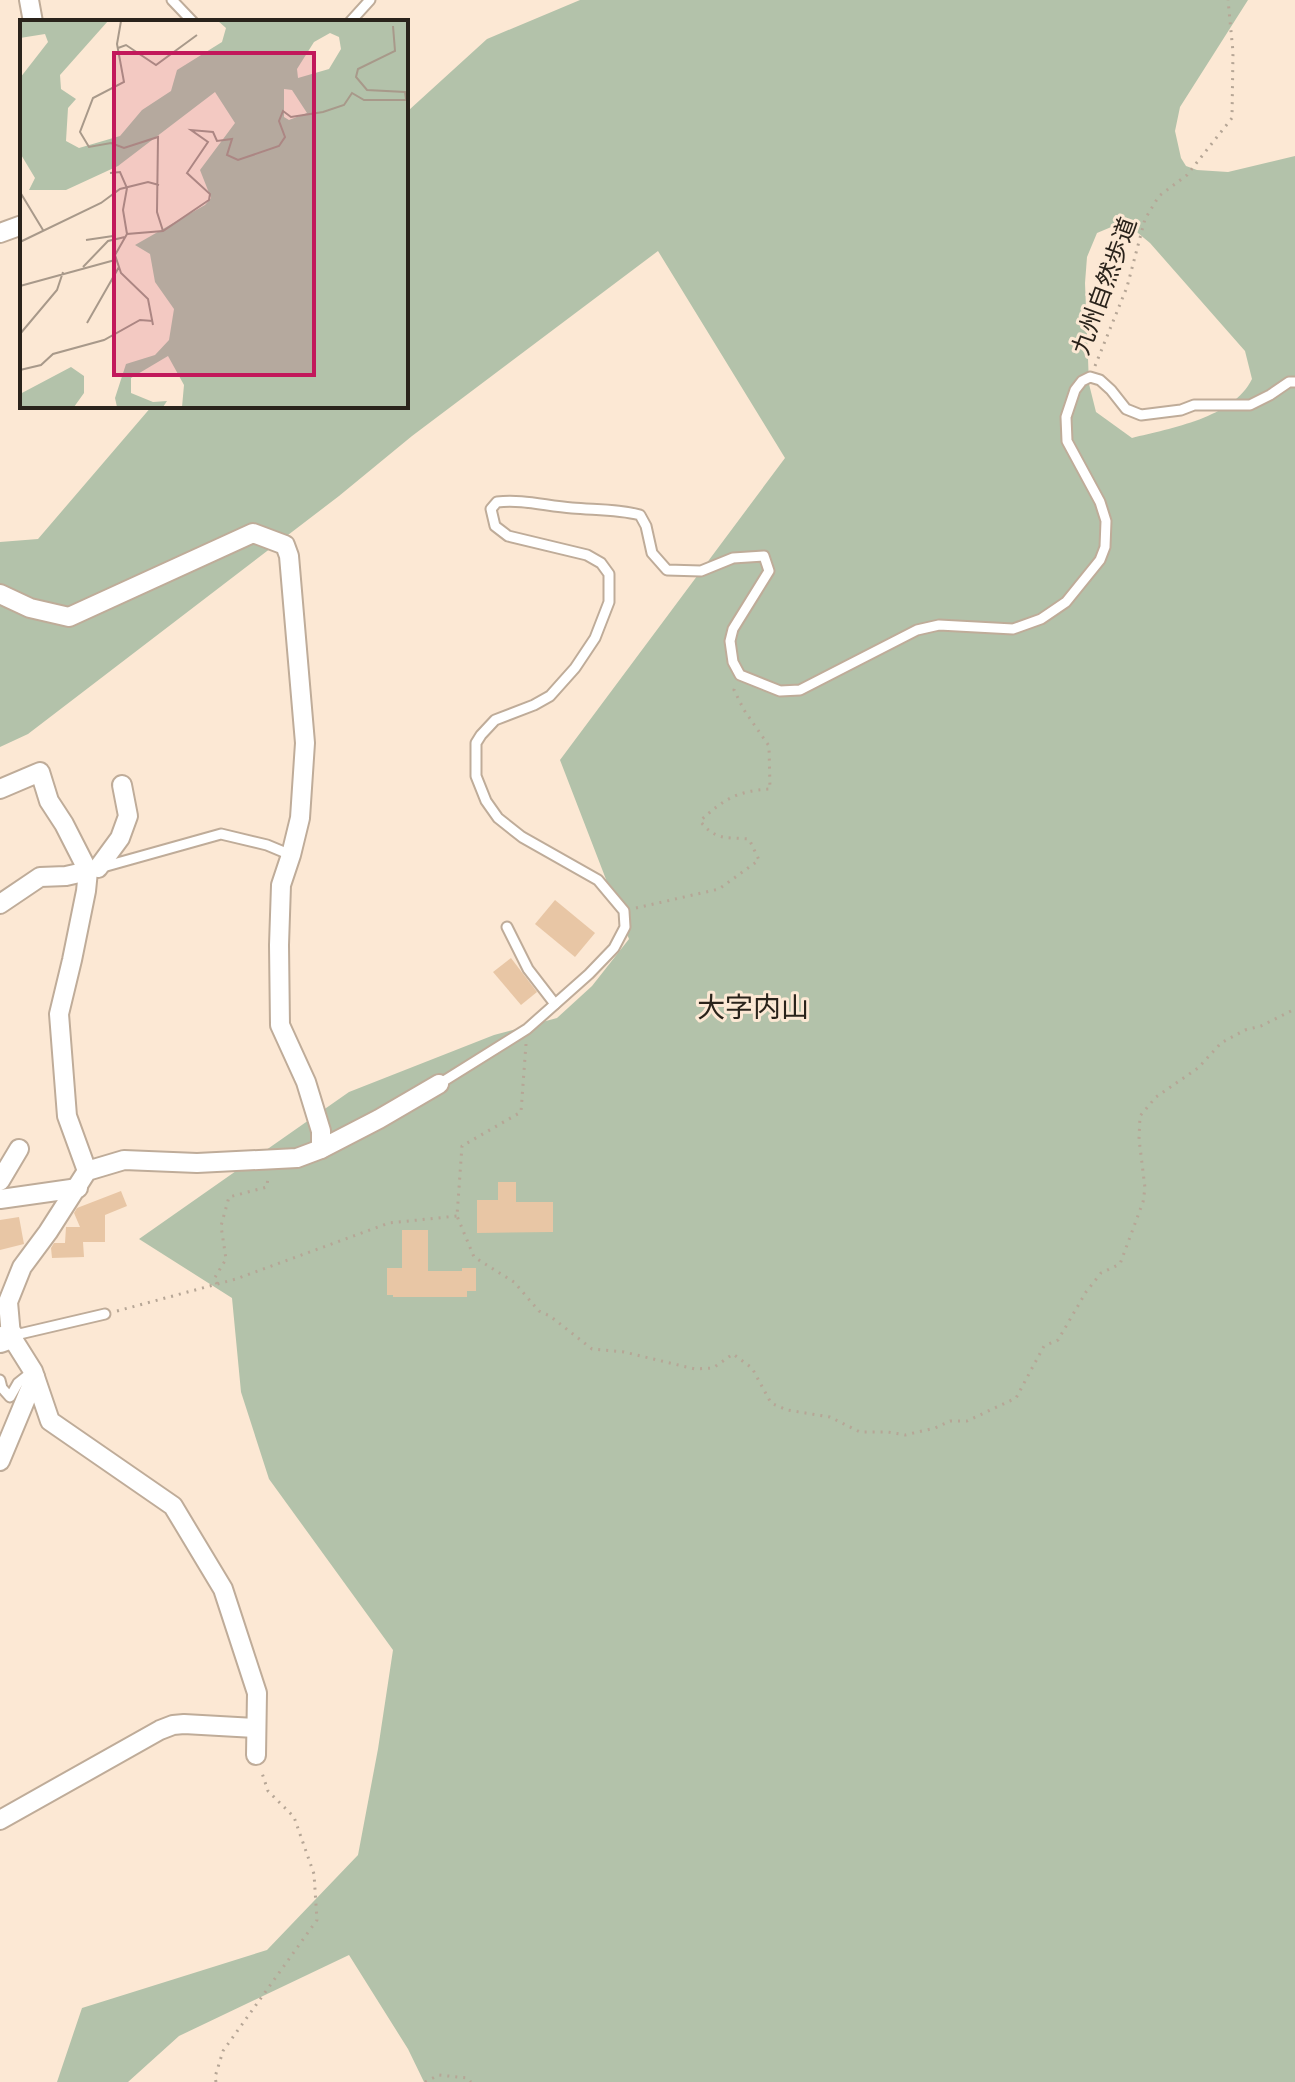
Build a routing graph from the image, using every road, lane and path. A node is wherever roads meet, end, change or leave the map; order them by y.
1 (29, 0) edge
2 (172, 0) edge
3 (370, 0) edge
4 (1228, 0) edge
5 (33, 20) edge
6 (191, 20) edge
7 (352, 20) edge
8 (20, 226) edge
9 (0, 233) edge
10 (1090, 377) junction
11 (1295, 382) edge
12 (0, 594) edge
13 (740, 675) junction
14 (122, 785) dead end
15 (0, 789) edge
16 (291, 855) junction
17 (93, 870) junction
18 (0, 904) edge
19 (624, 911) junction
20 (507, 927) dead end
21 (555, 1004) junction
22 (1295, 1009) edge
23 (527, 1029) junction
24 (439, 1084) joint
25 (19, 1149) dead end
26 (321, 1149) junction
27 (270, 1160) junction
28 (87, 1171) junction
29 (0, 1181) edge
30 (78, 1188) junction
31 (0, 1199) edge
32 (457, 1216) junction
33 (217, 1284) junction
34 (105, 1314) joint
35 (6, 1338) edge
36 (34, 1374) junction
37 (0, 1380) edge
38 (0, 1461) edge
39 (255, 1728) junction
40 (256, 1755) joint
41 (0, 1820) edge
42 (216, 2082) edge
43 (425, 2082) edge
44 (471, 2082) edge

1 - 5 street
2 - 6 lane
3 - 7 lane
4 - 10 path, 九州自然歩道
8 - 9 street
10 - 11 lane
10 - 13 lane
12 - 16 street
13 - 19 path
13 - 19 lane
14 - 17 street
15 - 17 street
16 - 17 lane
16 - 26 street
17 - 18 street
17 - 28 street
19 - 21 lane
20 - 21 lane
21 - 23 lane
22 - 32 path
23 - 24 lane
23 - 32 path
24 - 26 street
25 - 29 street
26 - 27 street
27 - 28 street
27 - 33 path
28 - 30 street
30 - 31 street
30 - 35 street
32 - 33 path
33 - 34 path
34 - 35 lane
35 - 36 street
36 - 37 lane
36 - 38 street
36 - 39 street
39 - 40 street
39 - 41 street
40 - 42 path
43 - 44 path

